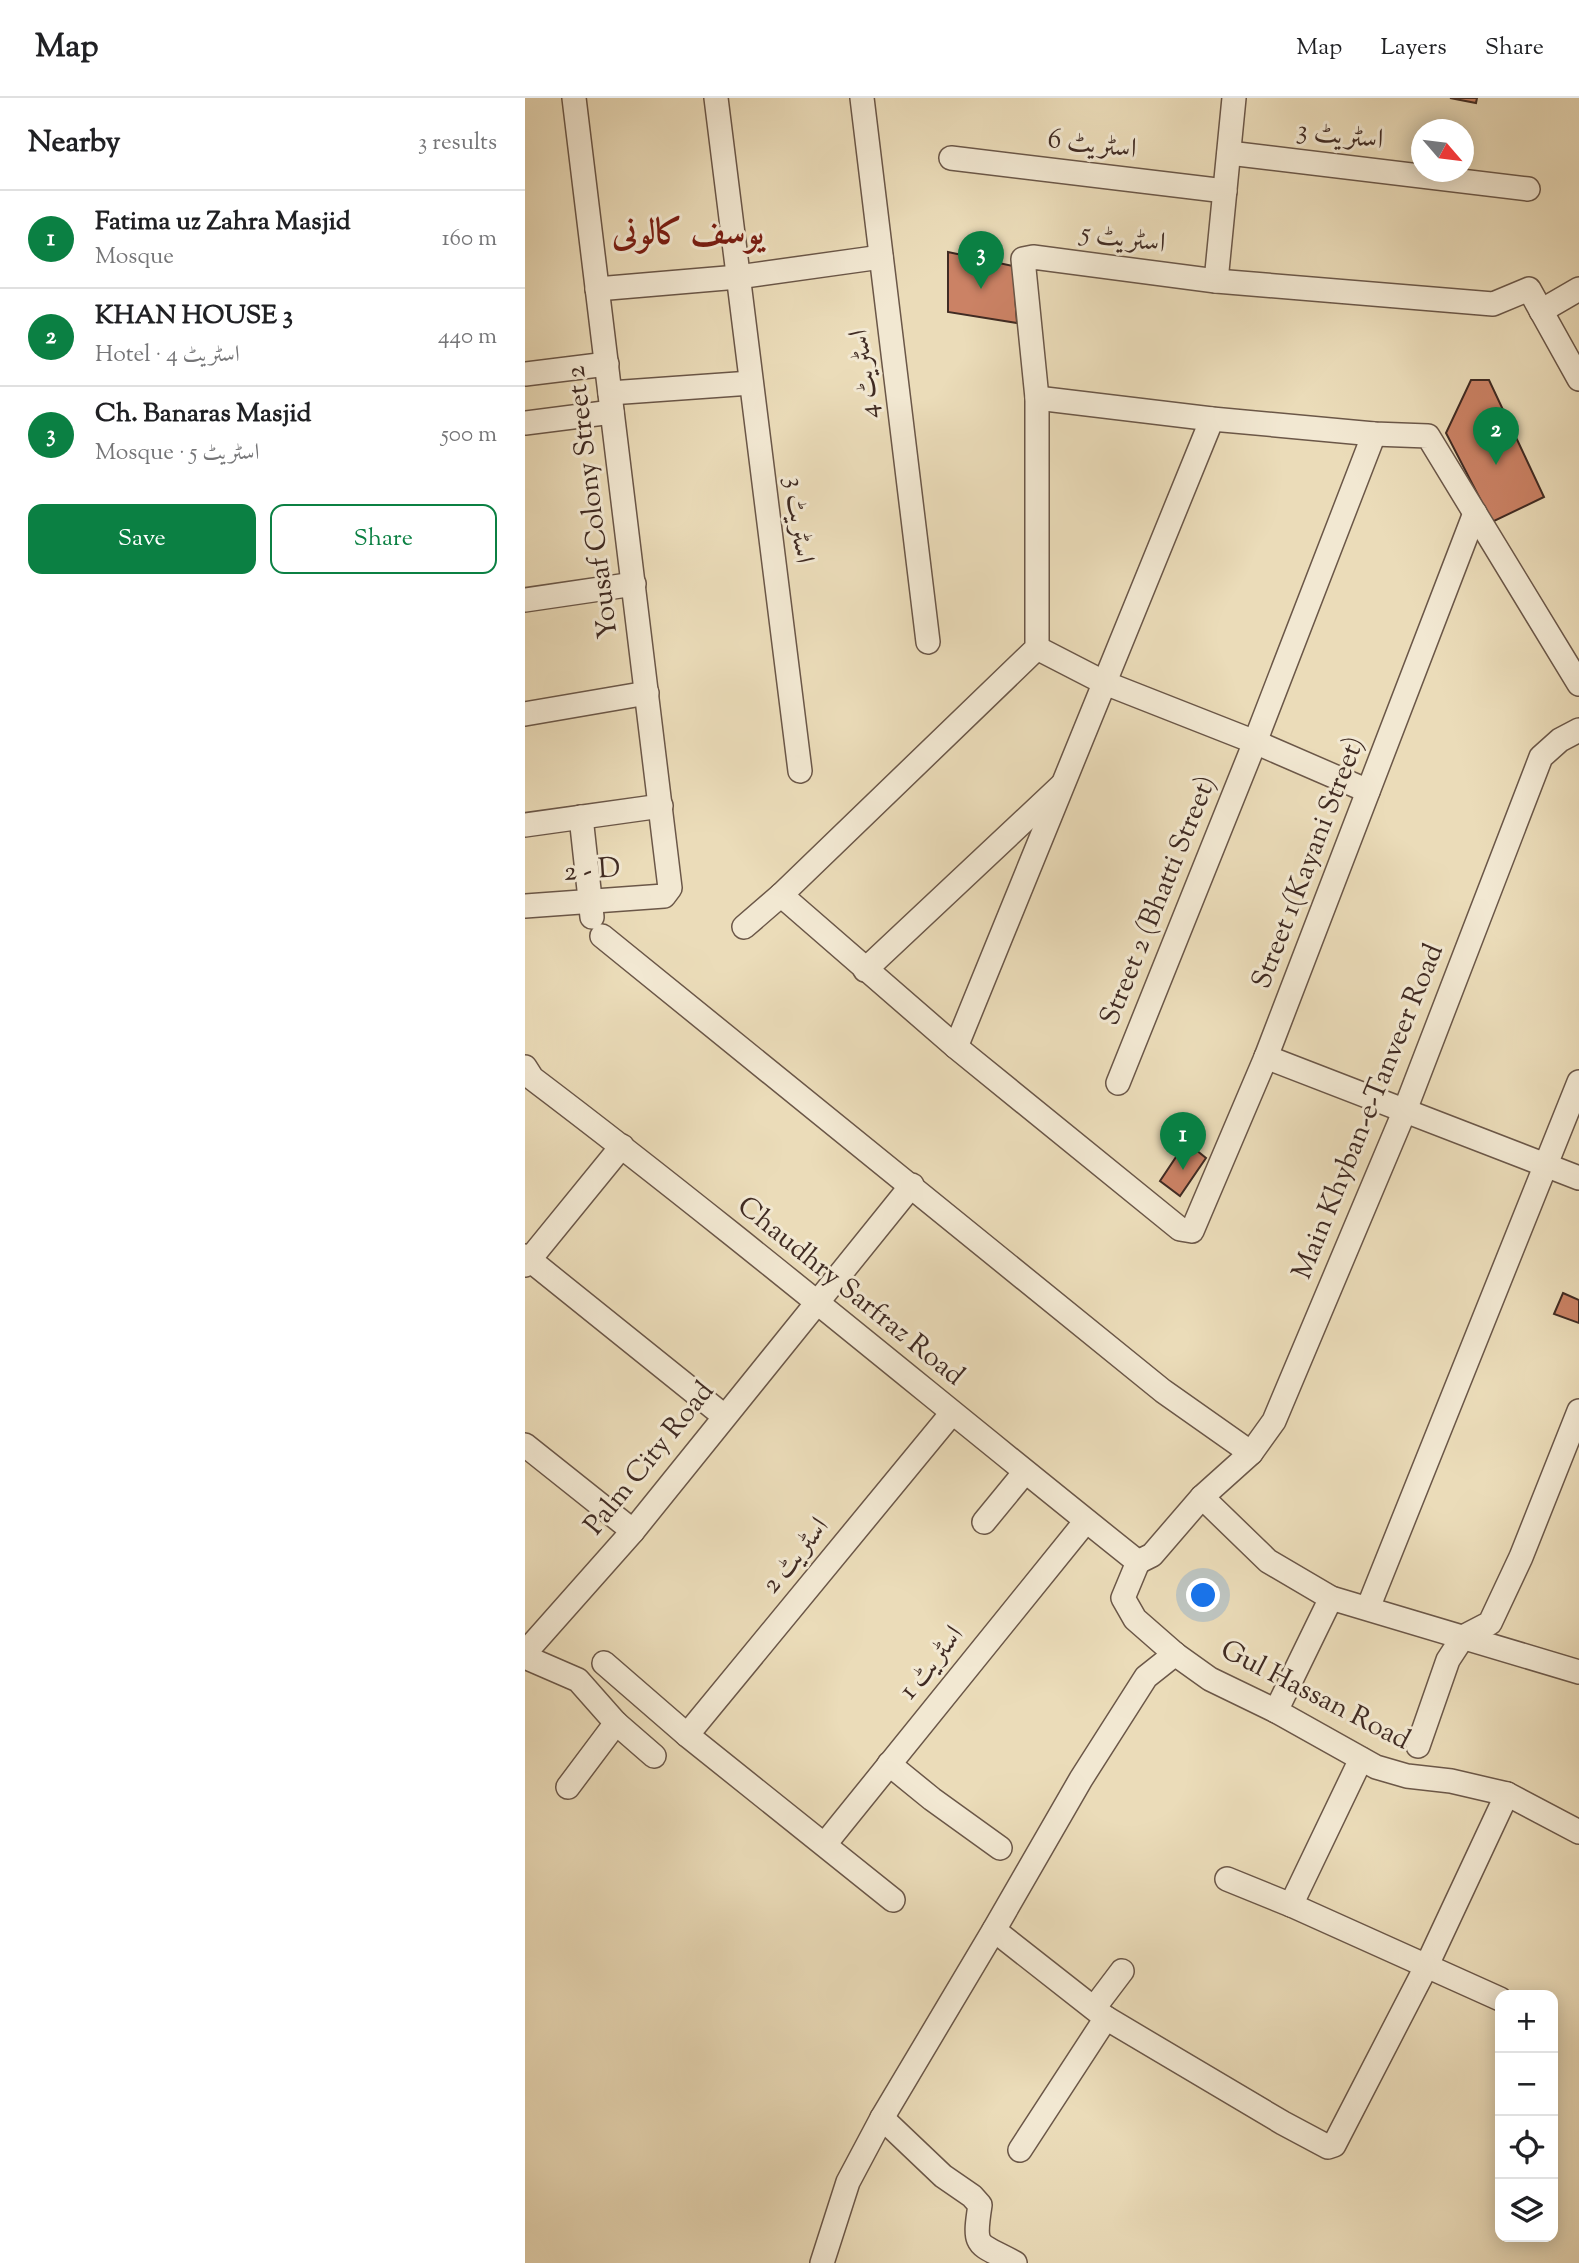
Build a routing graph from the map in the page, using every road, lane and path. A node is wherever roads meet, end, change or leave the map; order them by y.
1 (574, 98) edge
2 (716, 98) edge
3 (862, 98) edge
4 (1234, 98) edge
5 (1229, 153) junction
6 (951, 158) dead end
7 (1528, 189) dead end
8 (1225, 191) junction
9 (881, 257) junction
10 (738, 277) junction
11 (1216, 281) junction
12 (597, 289) junction
13 (1579, 289) edge
14 (1541, 311) junction
15 (607, 364) junction
16 (525, 374) edge
17 (1579, 379) edge
18 (751, 383) junction
19 (1037, 398) junction
20 (611, 402) junction
21 (1212, 419) junction
22 (525, 423) edge
23 (1374, 434) junction
24 (1475, 513) junction
25 (633, 584) junction
26 (525, 600) edge
27 (927, 642) dead end
28 (1037, 648) junction
29 (1105, 683) junction
30 (1579, 684) edge
31 (647, 693) junction
32 (525, 714) edge
33 (1579, 730) edge
34 (1255, 742) junction
35 (800, 771) dead end
36 (1066, 782) junction
37 (1369, 791) junction
38 (660, 806) junction
39 (581, 817) junction
40 (525, 825) edge
41 (781, 895) junction
42 (664, 896) joint
43 (525, 906) edge
44 (595, 918) junction
45 (744, 927) dead end
46 (865, 970) junction
47 (956, 1047) junction
48 (1266, 1057) junction
49 (525, 1068) edge
50 (1579, 1082) edge
51 (1118, 1083) dead end
52 (1405, 1110) junction
53 (622, 1146) junction
54 (1546, 1165) junction
55 (1579, 1178) edge
56 (912, 1185) junction
57 (526, 1260) edge
58 (817, 1302) junction
59 (1579, 1411) edge
60 (951, 1413) junction
61 (724, 1416) junction
62 (525, 1445) edge
63 (1251, 1452) junction
64 (1025, 1472) junction
65 (1198, 1502) junction
66 (1086, 1521) junction
67 (984, 1522) dead end
68 (632, 1531) junction
69 (1138, 1562) junction
70 (1331, 1598) junction
71 (1368, 1608) junction
72 (1463, 1637) junction
73 (525, 1650) edge
74 (1175, 1654) junction
75 (525, 1657) edge
76 (604, 1663) dead end
77 (1579, 1672) edge
78 (1276, 1711) junction
79 (616, 1723) junction
80 (687, 1735) junction
81 (1418, 1746) dead end
82 (654, 1756) dead end
83 (1361, 1759) junction
84 (889, 1764) junction
85 (568, 1787) dead end
86 (1507, 1794) junction
87 (1579, 1832) edge
88 (825, 1844) junction
89 (1000, 1848) dead end
90 (1227, 1879) dead end
91 (893, 1900) dead end
92 (1291, 1905) junction
93 (994, 1930) junction
94 (1427, 1965) junction
95 (1122, 1970) dead end
96 (1495, 1997) edge
97 (1100, 2013) junction
98 (882, 2118) junction
99 (1020, 2150) dead end
100 (821, 2263) edge
101 (1015, 2263) edge

1 - 12 street, Yousaf Colony Street 2
2 - 10 street, اسٹریٹ 3
3 - 9 street, اسٹریٹ 4
4 - 5 street
5 - 7 street, اسٹریٹ 3
5 - 8 street
6 - 8 street, اسٹریٹ 6
8 - 11 street
9 - 10 street
9 - 27 street, اسٹریٹ 4
10 - 12 street
10 - 18 street, اسٹریٹ 3
11 - 14 street
11 - 19 street, اسٹریٹ 5
12 - 15 street, Yousaf Colony Street 2
13 - 14 street
14 - 17 street
15 - 16 street
15 - 20 street, Yousaf Colony Street 2
18 - 20 street
18 - 35 street, اسٹریٹ 3
19 - 21 street
19 - 28 street
20 - 22 street
20 - 25 street, Yousaf Colony Street 2
21 - 23 street
21 - 29 street
23 - 24 street
23 - 34 street, Street 2 (Bhatti Street)
24 - 30 street
24 - 37 street, Street 1(Kayani Street)
25 - 26 street
25 - 31 street, Yousaf Colony Street 2
28 - 29 street
28 - 41 street
29 - 34 street
29 - 36 street
31 - 32 street
31 - 38 street, Yousaf Colony Street 2
33 - 52 street, Main Khyban-e-Tanveer Road
34 - 37 street
34 - 51 street, Street 2 (Bhatti Street)
36 - 46 street
36 - 47 street
37 - 48 street, Street 1(Kayani Street)
38 - 39 street
38 - 42 street, Yousaf Colony Street 2
39 - 40 street
39 - 44 street
41 - 45 street
41 - 46 street
42 - 44 street, 2 - D
43 - 44 street, 2 - D
44 - 56 street
46 - 47 street
47 - 48 street, Street 1(Kayani Street)
48 - 52 street
49 - 53 street, Chaudhry Sarfraz Road
50 - 54 street
52 - 54 street
52 - 63 street, Main Khyban-e-Tanveer Road
53 - 57 street
53 - 58 street, Chaudhry Sarfraz Road
54 - 55 street
54 - 71 street
56 - 58 street, Palm City Road
56 - 63 street
57 - 61 street
58 - 60 street, Chaudhry Sarfraz Road
58 - 61 street, Palm City Road
59 - 72 street
60 - 64 street, Chaudhry Sarfraz Road
60 - 80 street, اسٹریٹ 2
61 - 68 street, Palm City Road
62 - 68 street
63 - 65 street, Main Khyban-e-Tanveer Road
64 - 66 street, Chaudhry Sarfraz Road
64 - 67 street
65 - 69 street, Main Khyban-e-Tanveer Road
65 - 70 street
66 - 69 street, Chaudhry Sarfraz Road
66 - 84 street, اسٹریٹ 1
68 - 73 street, Palm City Road
69 - 74 street, Gul Hassan Road
70 - 71 street
70 - 78 street
71 - 72 street
72 - 77 street
72 - 81 street
74 - 78 street, Gul Hassan Road
74 - 93 street
75 - 79 street
76 - 80 street
78 - 83 street, Gul Hassan Road
79 - 82 street
79 - 85 street
80 - 88 street
83 - 86 street, Gul Hassan Road
83 - 92 street
84 - 88 street, اسٹریٹ 1
84 - 89 street
86 - 87 street, Gul Hassan Road
86 - 94 street
88 - 91 street
90 - 92 street
92 - 94 street
93 - 97 street
93 - 98 street
94 - 96 street
94 - 97 street
95 - 97 street
97 - 99 street
98 - 100 street
98 - 101 street

